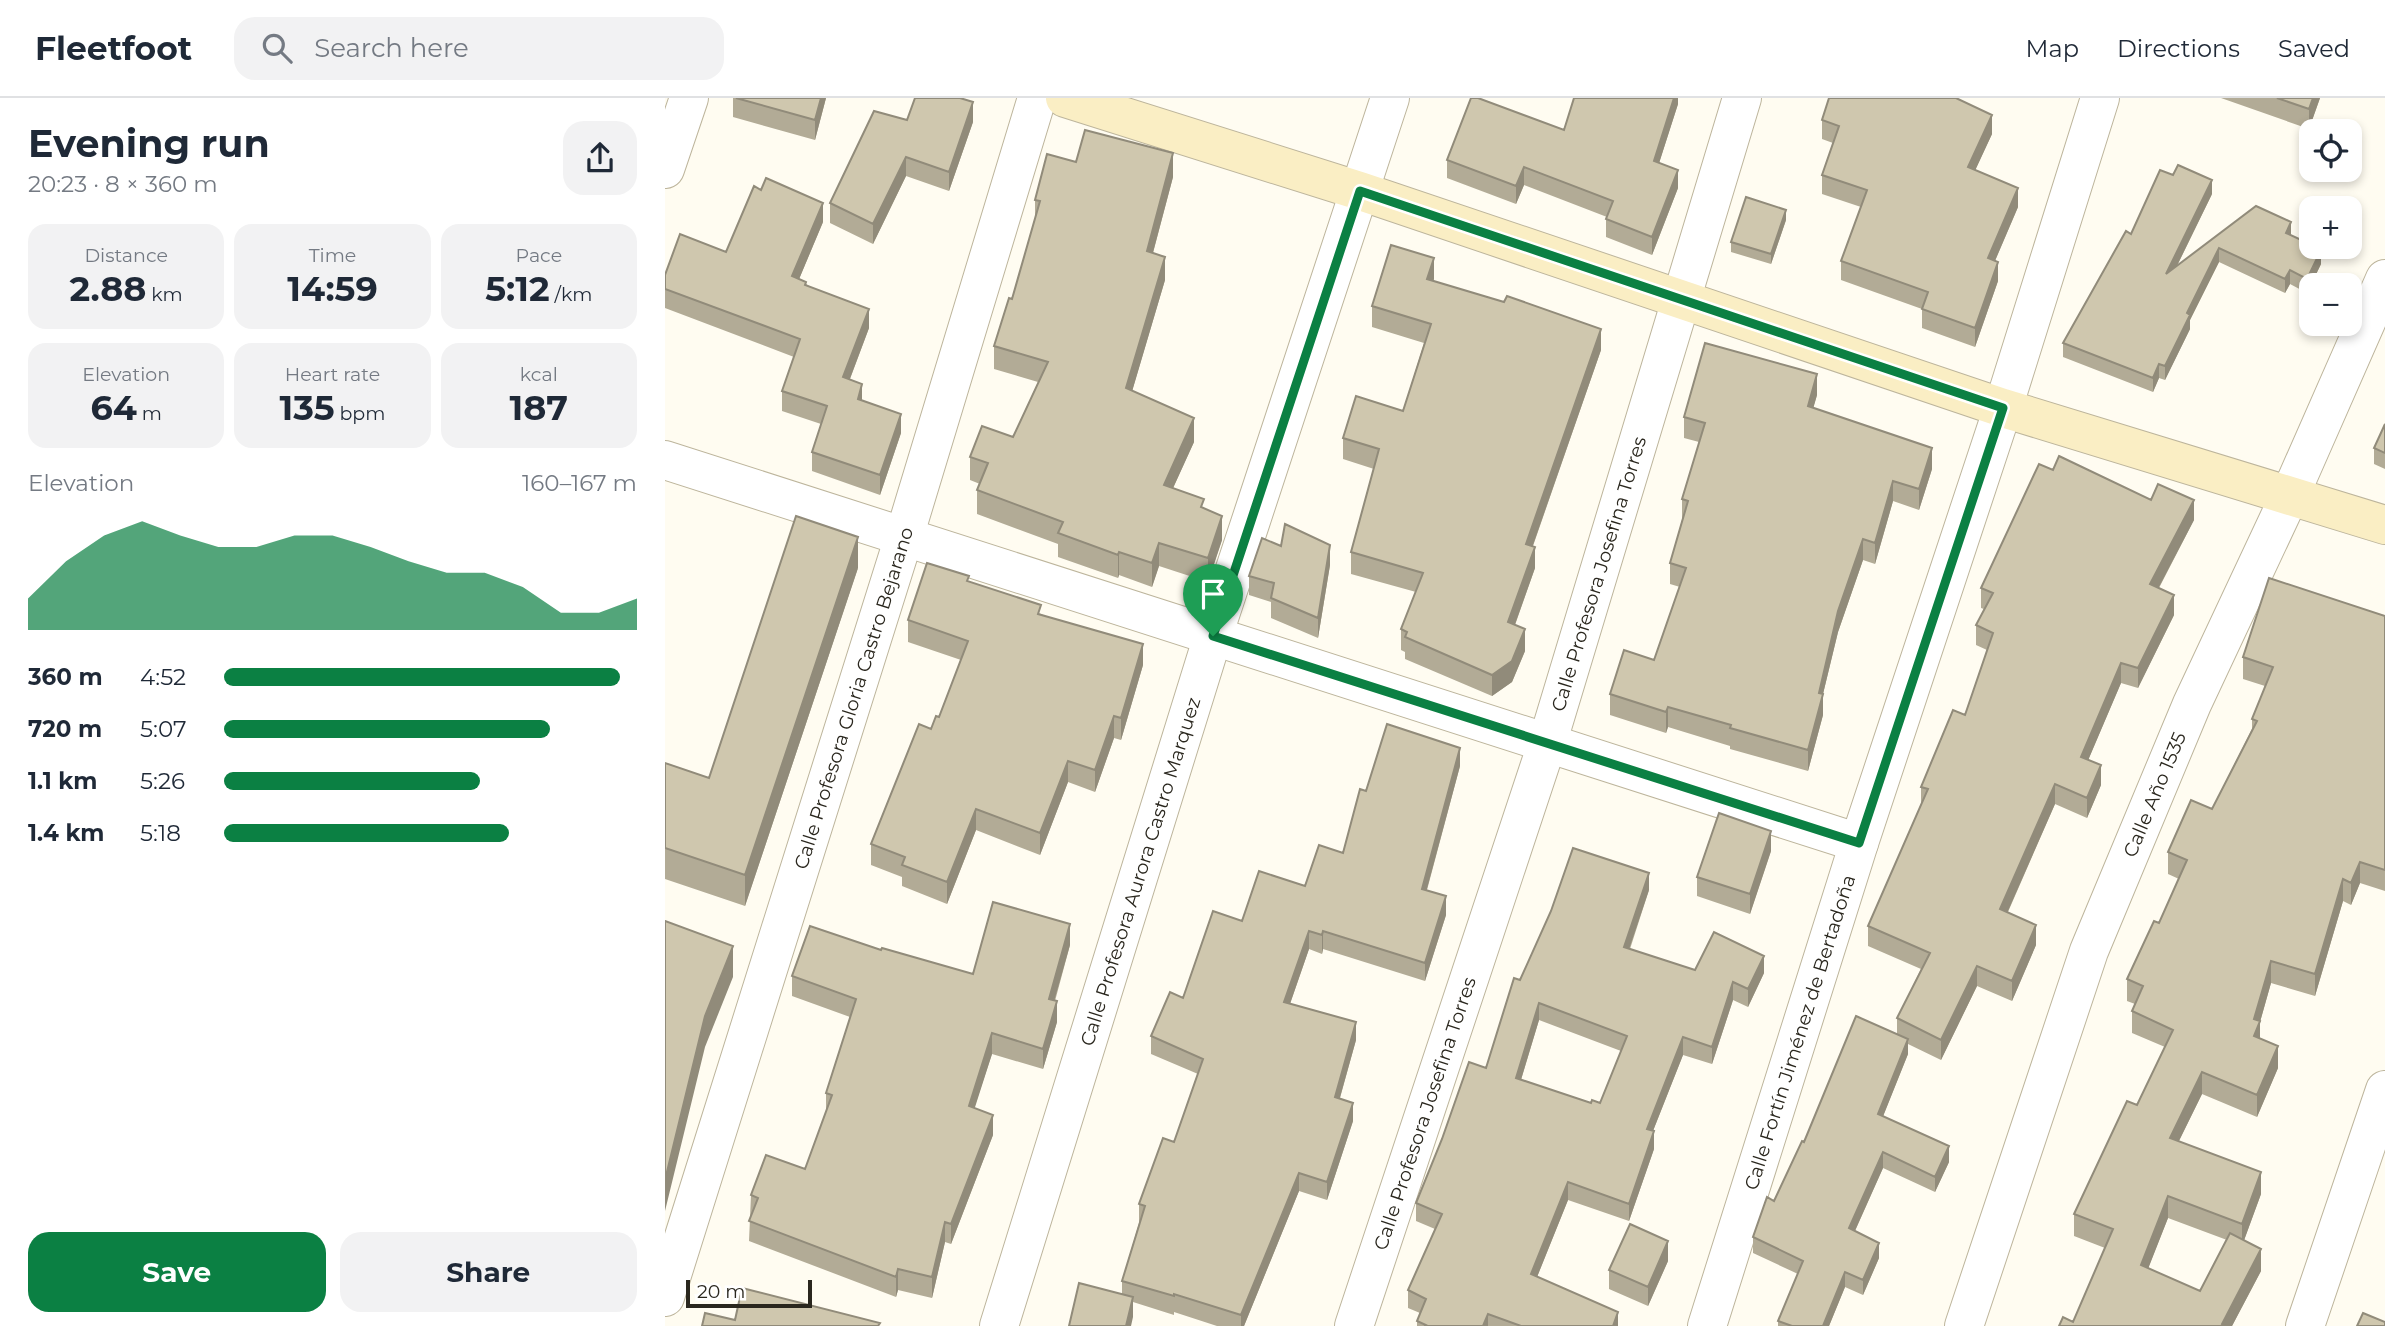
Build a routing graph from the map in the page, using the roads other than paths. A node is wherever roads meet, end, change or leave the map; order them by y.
1 (689, 98) edge
2 (1037, 98) edge
3 (1065, 98) edge
4 (1390, 98) edge
5 (1742, 98) edge
6 (2100, 98) edge
7 (665, 169) edge
8 (1360, 191) junction
9 (2385, 279) edge
10 (1680, 299) junction
11 (2003, 408) junction
12 (665, 460) edge
13 (2290, 495) junction
14 (2385, 525) edge
15 (904, 537) junction
16 (1213, 636) junction
17 (1547, 744) junction
18 (1859, 843) junction
19 (2385, 1090) edge
20 (665, 1297) edge
21 (999, 1326) edge
22 (1354, 1326) edge
23 (1707, 1326) edge
24 (1963, 1326) edge
25 (2305, 1326) edge

1 - 7 street
2 - 15 street, Calle Profesora Gloria Castro Bejarano
3 - 8 street
4 - 8 street, Calle Profesora Aurora Castro Marquez
5 - 10 street, Calle Profesora Josefina Torres
6 - 11 street, Calle Fortín Jiménez de Bertadoña
8 - 10 street
8 - 16 street, Calle Profesora Aurora Castro Marquez
9 - 13 street, Calle Año 1535
10 - 11 street
10 - 17 street, Calle Profesora Josefina Torres
11 - 13 street
11 - 18 street, Calle Fortín Jiménez de Bertadoña
12 - 15 street
13 - 14 street
13 - 24 street, Calle Año 1535
15 - 16 street
15 - 20 street, Calle Profesora Gloria Castro Bejarano
16 - 17 street
16 - 21 street, Calle Profesora Aurora Castro Marquez
17 - 18 street
17 - 22 street, Calle Profesora Josefina Torres
18 - 23 street, Calle Fortín Jiménez de Bertadoña
19 - 25 street

